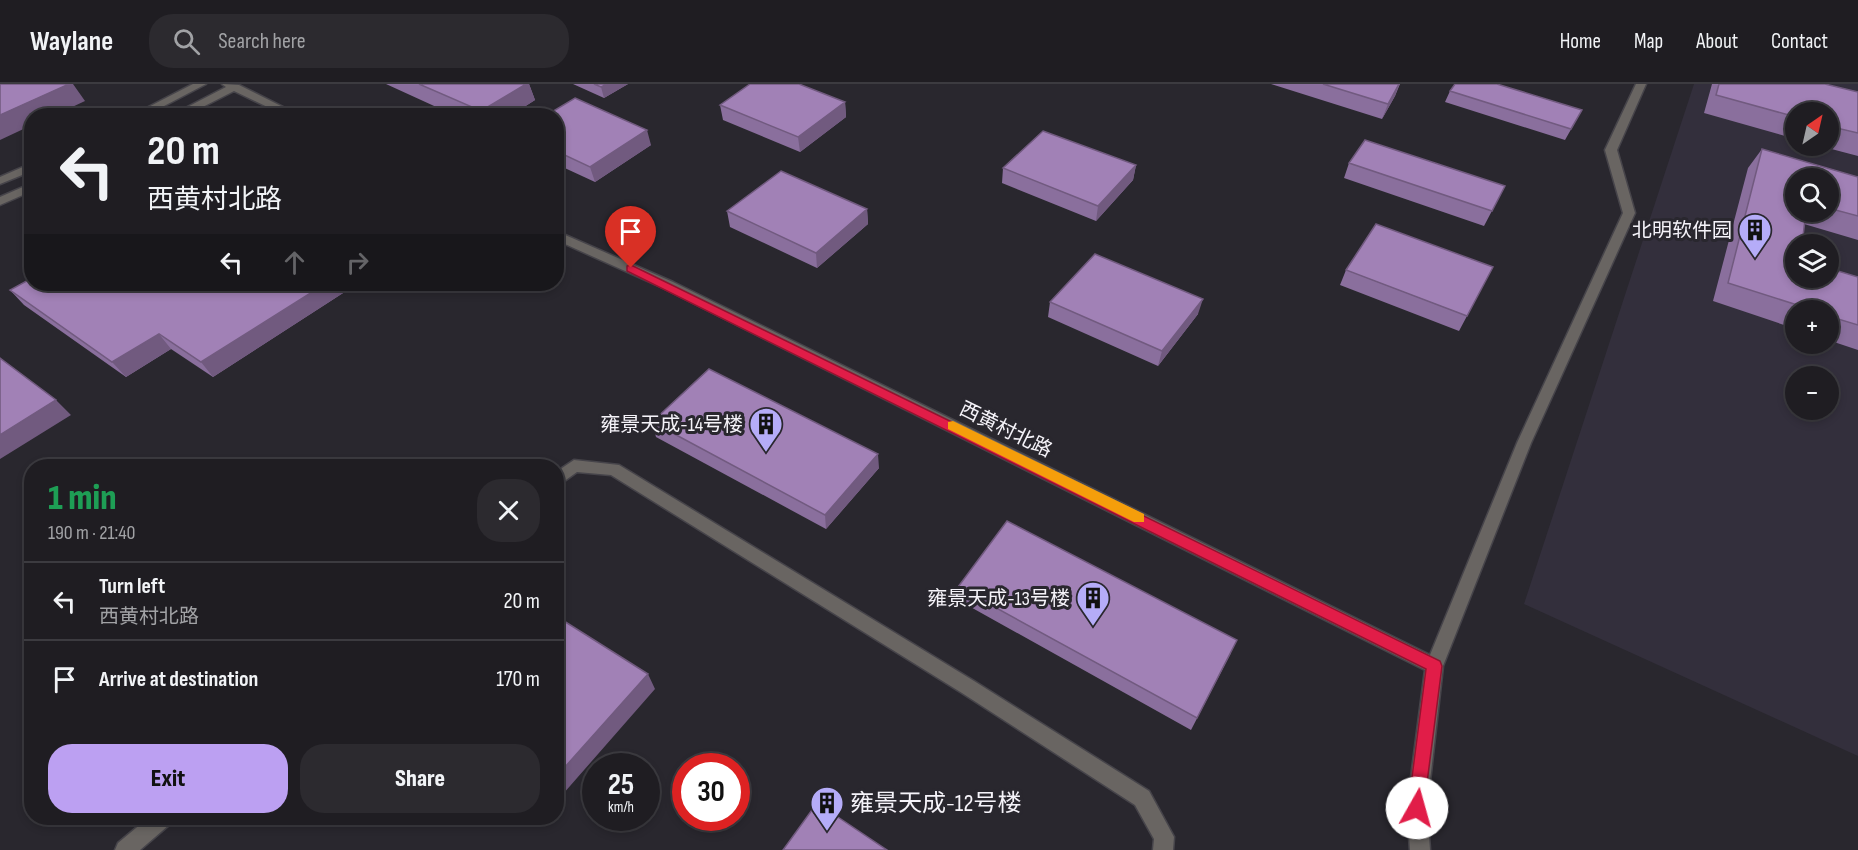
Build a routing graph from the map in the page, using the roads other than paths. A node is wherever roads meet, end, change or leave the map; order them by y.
1 (201, 84) edge
2 (1641, 84) edge
3 (231, 85) edge
4 (152, 108) edge
5 (190, 108) edge
6 (279, 108) edge
7 (24, 170) edge
8 (0, 181) edge
9 (24, 190) edge
10 (0, 201) edge
11 (564, 239) edge
12 (564, 474) edge
13 (1434, 666) junction
14 (154, 825) edge
15 (125, 850) edge
16 (1163, 850) edge
17 (1420, 850) edge

1 - 4 street
2 - 13 street
3 - 5 street
3 - 6 street
7 - 8 street
9 - 10 street
11 - 13 street, 西黄村北路
12 - 16 street
13 - 17 street
14 - 15 street

